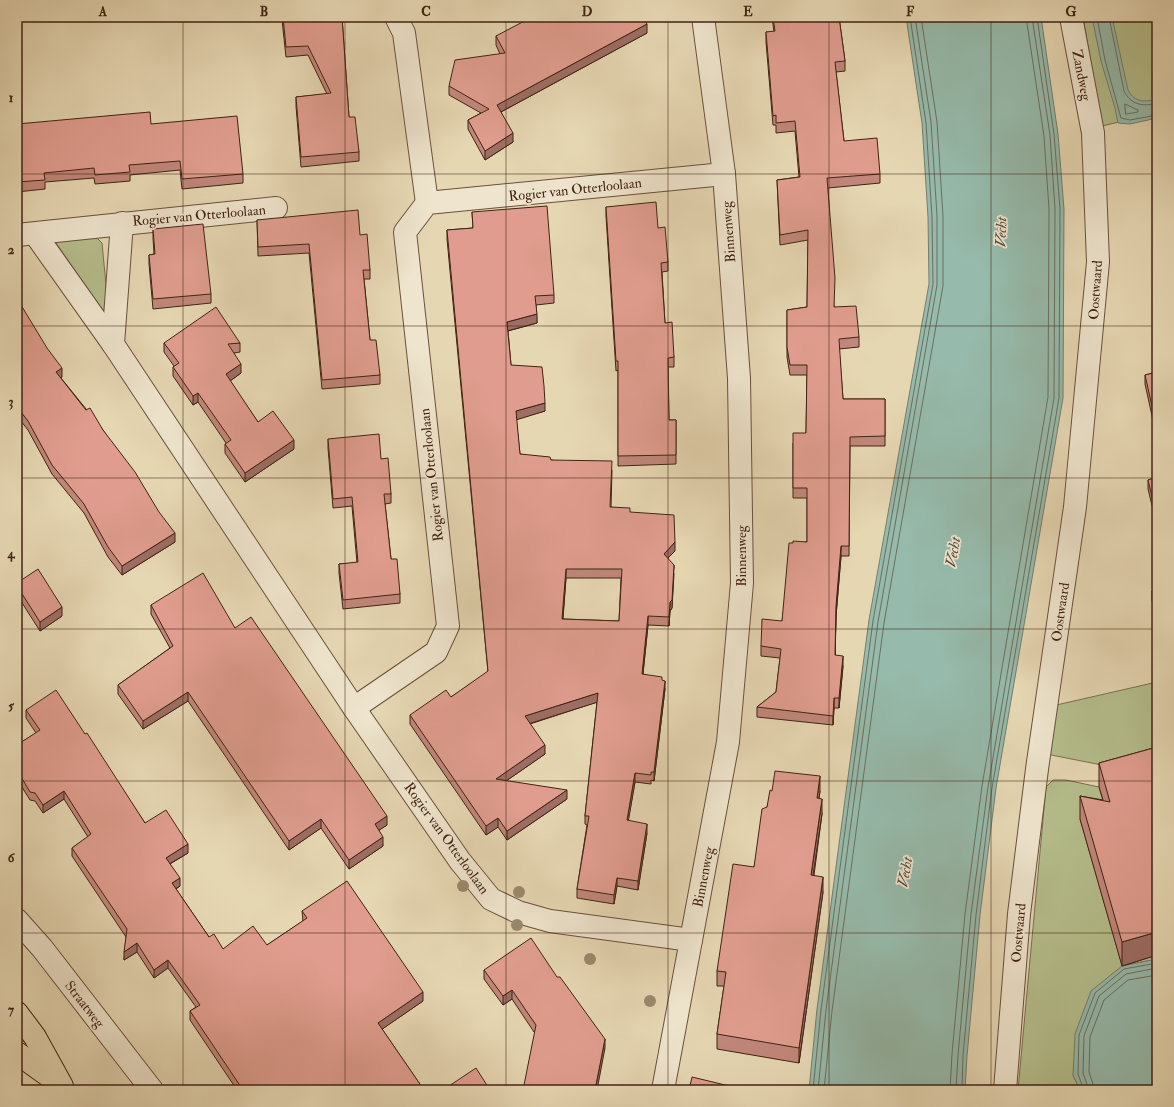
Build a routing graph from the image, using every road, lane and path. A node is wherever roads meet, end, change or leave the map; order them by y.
1 (396, 17) edge
2 (703, 17) edge
3 (1071, 17) edge
4 (1093, 133) joint
5 (724, 174) junction
6 (427, 203) junction
7 (276, 208) dead end
8 (122, 223) junction
9 (26, 234) edge
10 (113, 344) junction
11 (354, 708) junction
12 (17, 920) edge
13 (691, 940) junction
14 (17, 1013) edge
15 (17, 1053) edge
16 (64, 1088) edge
17 (152, 1090) edge
18 (663, 1090) edge
19 (1005, 1090) edge

1 - 6 street
2 - 5 street, Binnenweg
3 - 4 street, Zandweg
4 - 19 street, Oostwaard
5 - 6 street, Rogier van Otterloolaan
5 - 13 street, Binnenweg
6 - 11 street, Rogier van Otterloolaan
7 - 8 street, Rogier van Otterloolaan
8 - 9 street, Rogier van Otterloolaan
8 - 10 street, Rogier van Otterloolaan
9 - 10 street, Rogier van Otterloolaan
10 - 11 street, Rogier van Otterloolaan
11 - 13 street, Rogier van Otterloolaan
12 - 17 street, Straatweg
13 - 18 street, Binnenweg
14 - 16 main road
15 - 16 main road

